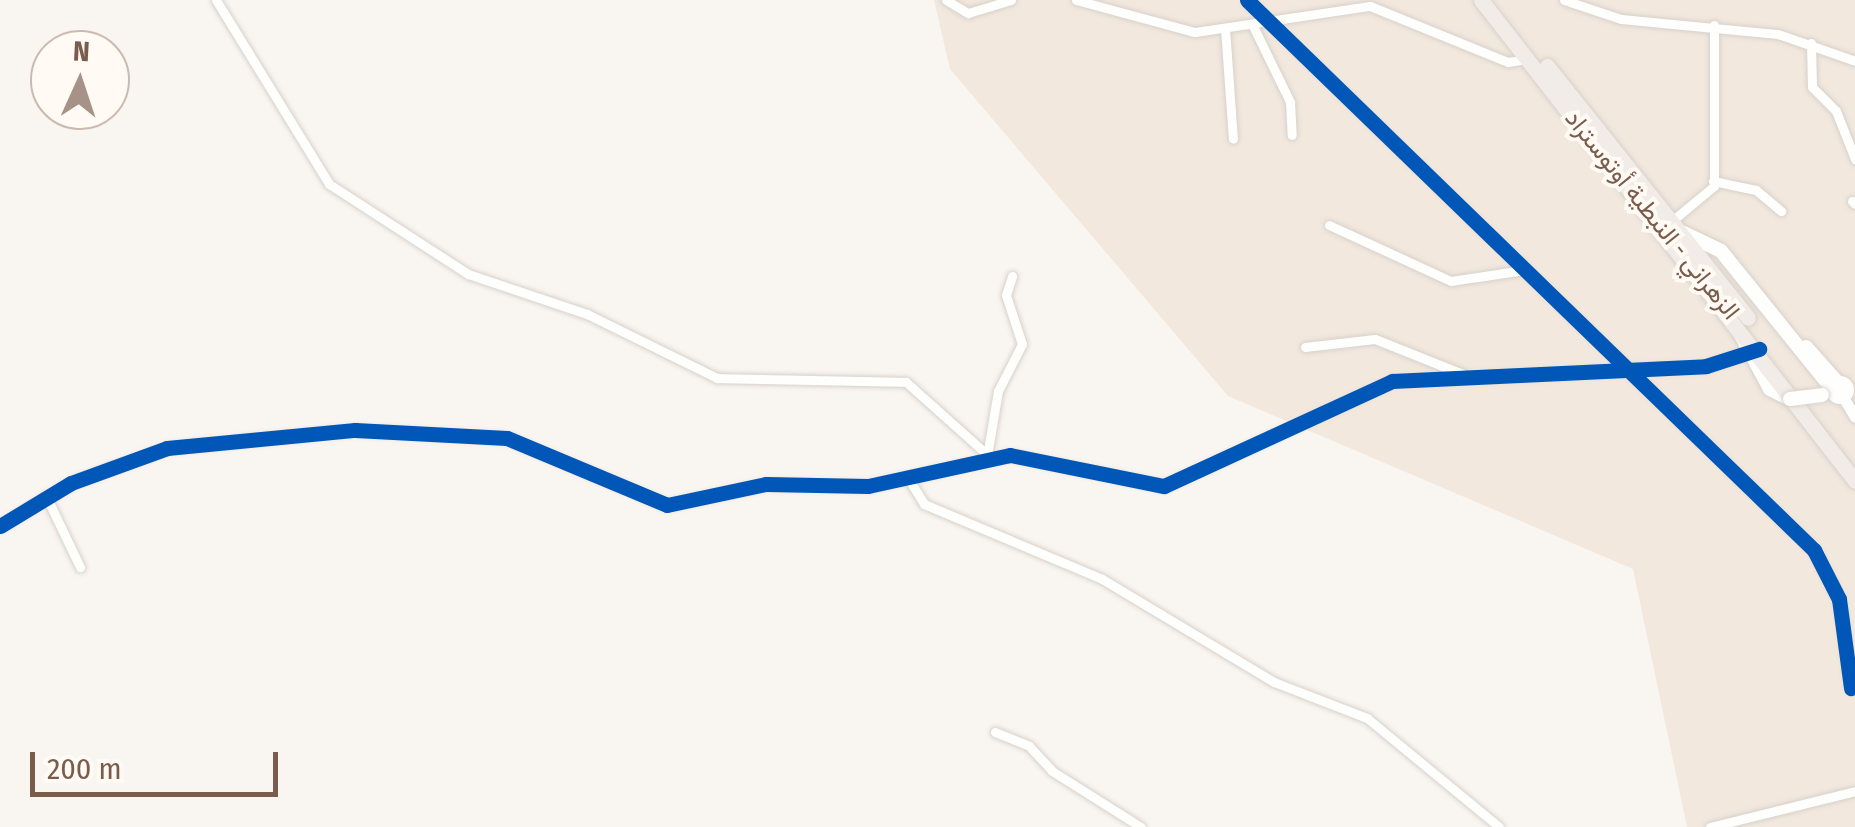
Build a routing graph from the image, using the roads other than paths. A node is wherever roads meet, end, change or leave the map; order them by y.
1 (216, 0) edge
2 (946, 0) edge
3 (1011, 0) edge
4 (1076, 0) edge
5 (1247, 0) edge
6 (1481, 0) edge
7 (1494, 0) edge
8 (1564, 0) edge
9 (1269, 23) junction
10 (1714, 25) junction
11 (1253, 26) junction
12 (1225, 28) junction
13 (1811, 44) junction
14 (1528, 59) junction
15 (1855, 60) edge
16 (1292, 136) dead end
17 (1233, 139) dead end
18 (1855, 159) edge
19 (1713, 182) junction
20 (1781, 211) dead end
21 (1330, 225) dead end
22 (1679, 226) junction
23 (1524, 270) junction
24 (1012, 276) dead end
25 (1305, 348) dead end
26 (1753, 352) junction
27 (1625, 370) junction
28 (1465, 374) junction
29 (1841, 389) edge
30 (1855, 416) edge
31 (989, 454) junction
32 (1855, 468) edge
33 (908, 478) junction
34 (1855, 480) edge
35 (46, 496) junction
36 (0, 526) edge
37 (80, 567) dead end
38 (1851, 688) dead end
39 (995, 732) dead end
40 (1855, 791) edge
41 (1141, 827) edge
42 (1499, 827) edge
43 (1710, 827) edge

1 - 31 street
2 - 3 street
4 - 12 street
5 - 9 street
6 - 14 highway, الزهراني - النبطية أوتوستراد
7 - 22 highway, الزهراني - النبطية أوتوستراد
8 - 10 street
9 - 11 street
9 - 14 street
9 - 23 street
10 - 13 street
10 - 19 street
11 - 12 street
11 - 16 street
12 - 17 street
13 - 15 street
13 - 18 street
14 - 26 highway, الزهراني - النبطية أوتوستراد
19 - 20 street
19 - 22 street
21 - 23 street
22 - 29 main road
22 - 32 highway, الزهراني - النبطية أوتوستراد
23 - 27 street
24 - 31 street
25 - 28 street
26 - 27 street
26 - 29 main road, bridge
26 - 34 highway, الزهراني - النبطية أوتوستراد
27 - 28 street
27 - 38 street
28 - 31 street
29 - 30 street
31 - 33 street
33 - 35 street
33 - 42 street
35 - 36 street
35 - 37 street
39 - 41 street
40 - 43 street

